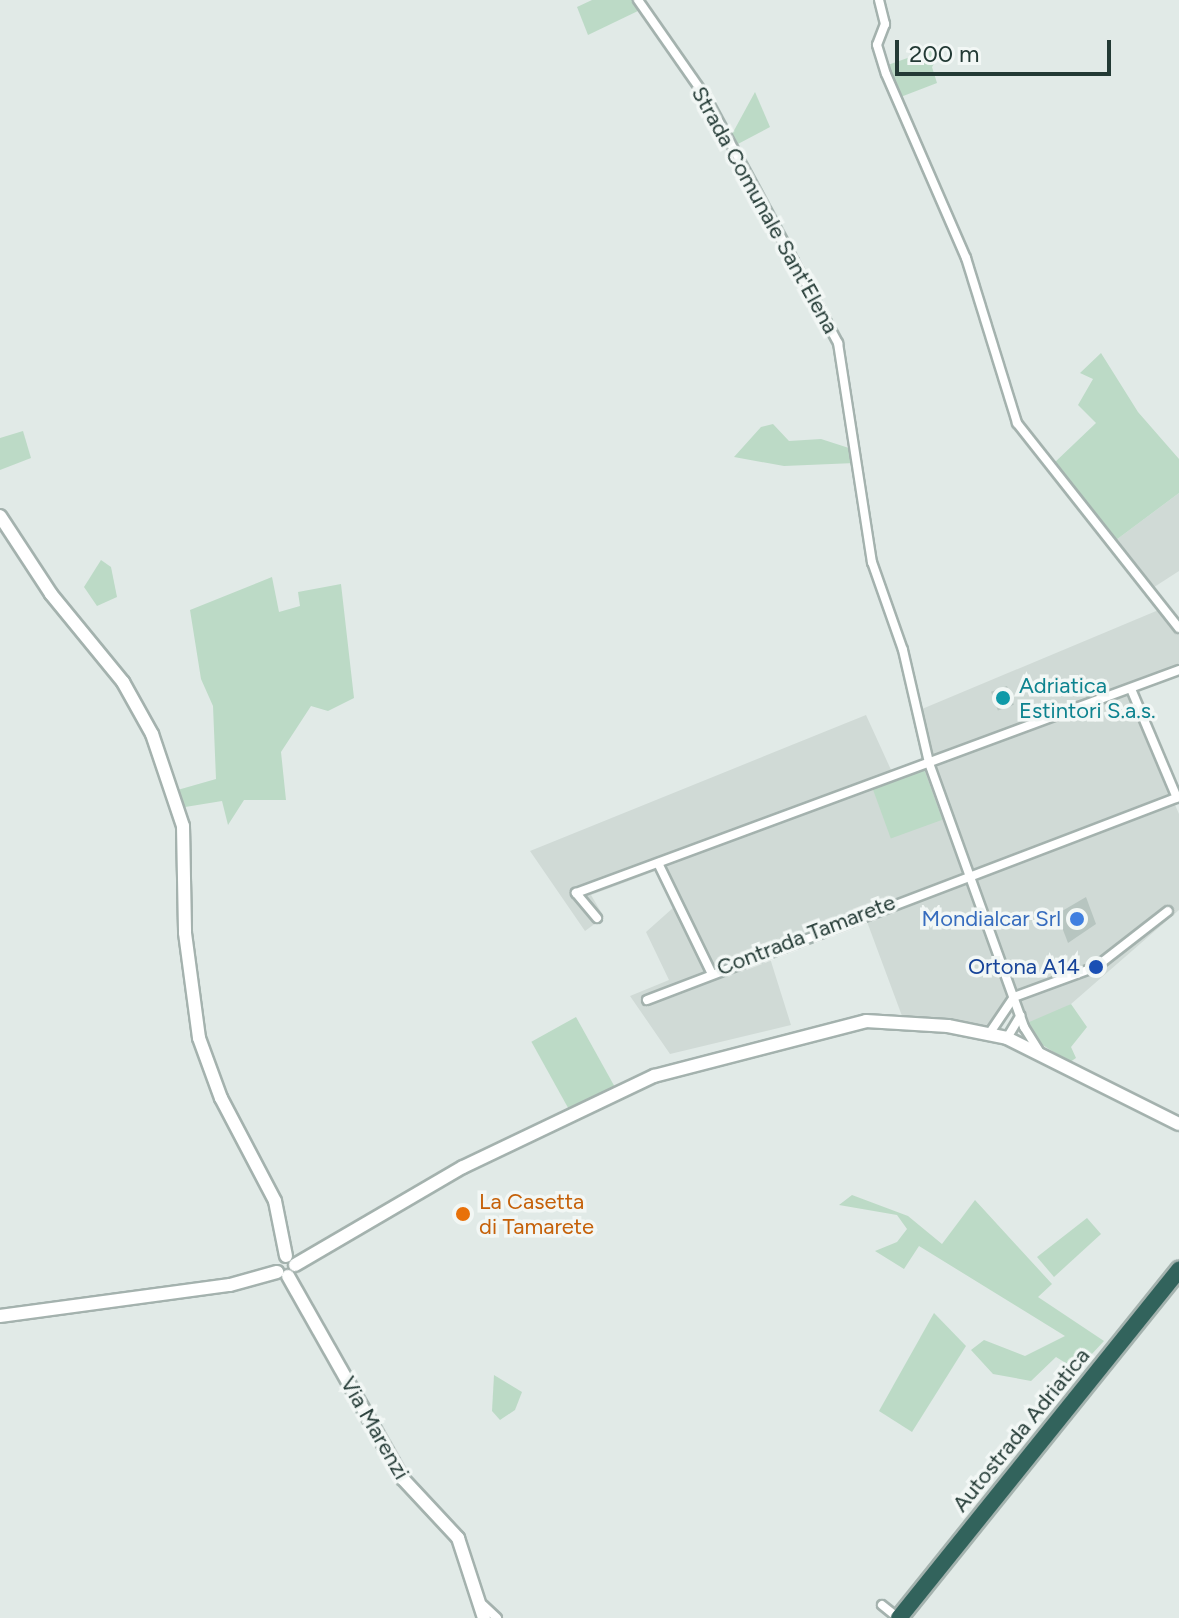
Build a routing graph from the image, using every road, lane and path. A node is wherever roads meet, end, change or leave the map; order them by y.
1 (638, 0) edge
2 (879, 0) edge
3 (0, 516) edge
4 (1179, 628) edge
5 (1179, 670) edge
6 (1131, 689) junction
7 (929, 763) junction
8 (1178, 798) edge
9 (658, 863) junction
10 (969, 873) junction
11 (1168, 911) dead end
12 (597, 918) dead end
13 (711, 972) junction
14 (1014, 997) junction
15 (647, 1000) dead end
16 (1020, 1016) junction
17 (1006, 1018) junction
18 (989, 1034) junction
19 (1007, 1038) junction
20 (1041, 1053) junction
21 (1179, 1124) edge
22 (286, 1267) junction
23 (1179, 1270) edge
24 (1179, 1284) edge
25 (0, 1316) edge
26 (882, 1605) dead end
27 (483, 1612) edge
28 (497, 1618) edge
29 (899, 1618) edge
30 (911, 1618) edge

1 - 7 street, Strada Comunale Sant'Elena
2 - 4 street
3 - 22 main road, Via Marenzi
5 - 6 street
6 - 7 street
6 - 8 street
7 - 9 street
7 - 10 street, Strada Comunale Sant'Elena
8 - 10 street, Contrada Tamarete
9 - 12 street
9 - 13 street
10 - 13 street, Contrada Tamarete
10 - 14 street, Strada Comunale Sant'Elena
11 - 14 street
13 - 15 street, Contrada Tamarete
14 - 16 street, Strada Comunale Sant'Elena
14 - 17 street
16 - 19 street
16 - 20 street, Strada Comunale Sant'Elena
17 - 18 street
17 - 19 street
18 - 19 main road
18 - 22 main road
19 - 20 main road
20 - 21 main road
22 - 25 main road
22 - 27 main road, Via Marenzi
23 - 29 highway, Autostrada Adriatica
24 - 30 highway, Autostrada Adriatica
26 - 29 street
27 - 28 street

